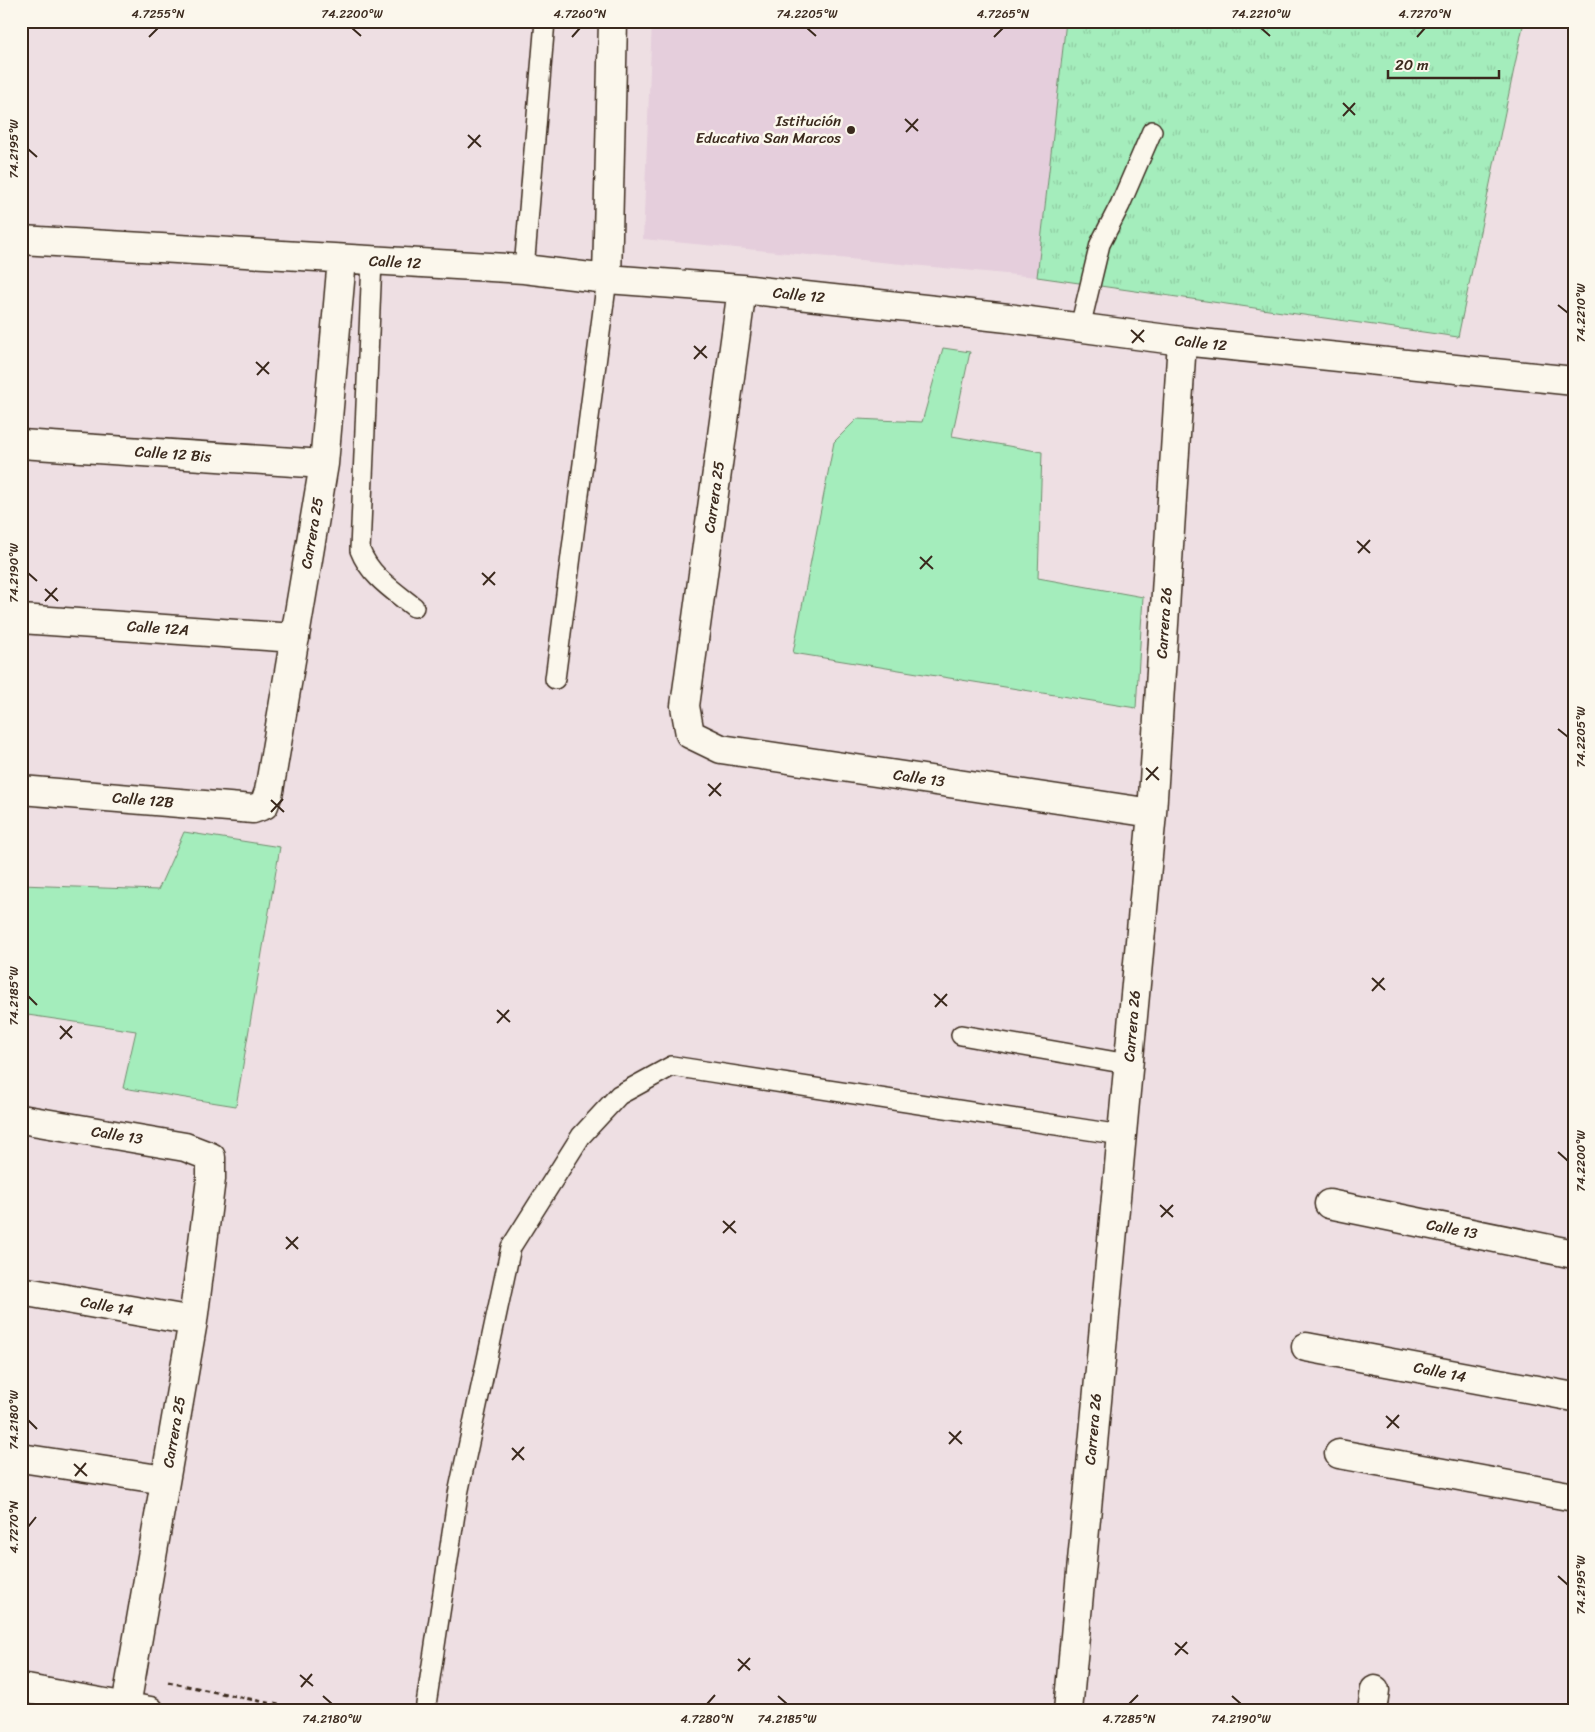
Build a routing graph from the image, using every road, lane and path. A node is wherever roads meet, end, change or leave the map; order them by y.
1 (545, 21) edge
2 (613, 21) edge
3 (1152, 131) dead end
4 (21, 240) edge
5 (342, 259) junction
6 (372, 261) junction
7 (524, 269) junction
8 (607, 279) junction
9 (742, 289) junction
10 (1080, 327) junction
11 (1182, 341) junction
12 (1574, 381) edge
13 (21, 444) edge
14 (324, 464) junction
15 (414, 607) dead end
16 (21, 619) edge
17 (295, 638) junction
18 (555, 679) dead end
19 (690, 734) joint
20 (21, 790) edge
21 (264, 805) joint
22 (1152, 813) junction
23 (961, 1035) dead end
24 (1128, 1064) junction
25 (21, 1119) edge
26 (1121, 1135) junction
27 (211, 1157) joint
28 (1329, 1204) dead end
29 (1574, 1254) edge
30 (21, 1291) edge
31 (193, 1321) junction
32 (1306, 1346) dead end
33 (1574, 1398) edge
34 (1339, 1454) dead end
35 (21, 1458) edge
36 (165, 1480) junction
37 (1574, 1496) edge
38 (21, 1688) edge
39 (138, 1708) edge
40 (426, 1711) edge
41 (1068, 1711) edge

1 - 7 lane
2 - 8 street
3 - 10 lane
4 - 5 street, Calle 12
5 - 6 street, Calle 12
5 - 14 street, Carrera 25
6 - 7 street, Calle 12
6 - 15 lane
7 - 8 street, Calle 12
8 - 9 street, Calle 12
8 - 18 lane
9 - 10 street, Calle 12
9 - 19 street, Carrera 25
10 - 11 street, Calle 12
11 - 12 street, Calle 12
11 - 22 street, Carrera 26
13 - 14 street, Calle 12 Bis
14 - 17 street, Carrera 25
16 - 17 street, Calle 12A
17 - 21 street, Carrera 25
19 - 22 street, Calle 13
20 - 21 street, Calle 12B
22 - 24 street, Carrera 26
23 - 24 lane
24 - 26 street, Carrera 26
25 - 27 street, Calle 13
26 - 40 lane
26 - 41 street, Carrera 26
27 - 31 street, Carrera 25
28 - 29 street, Calle 13
30 - 31 street, Calle 14
31 - 36 street, Carrera 25
32 - 33 street, Calle 14
34 - 37 street
35 - 36 street
36 - 39 street, Carrera 25
38 - 39 street

